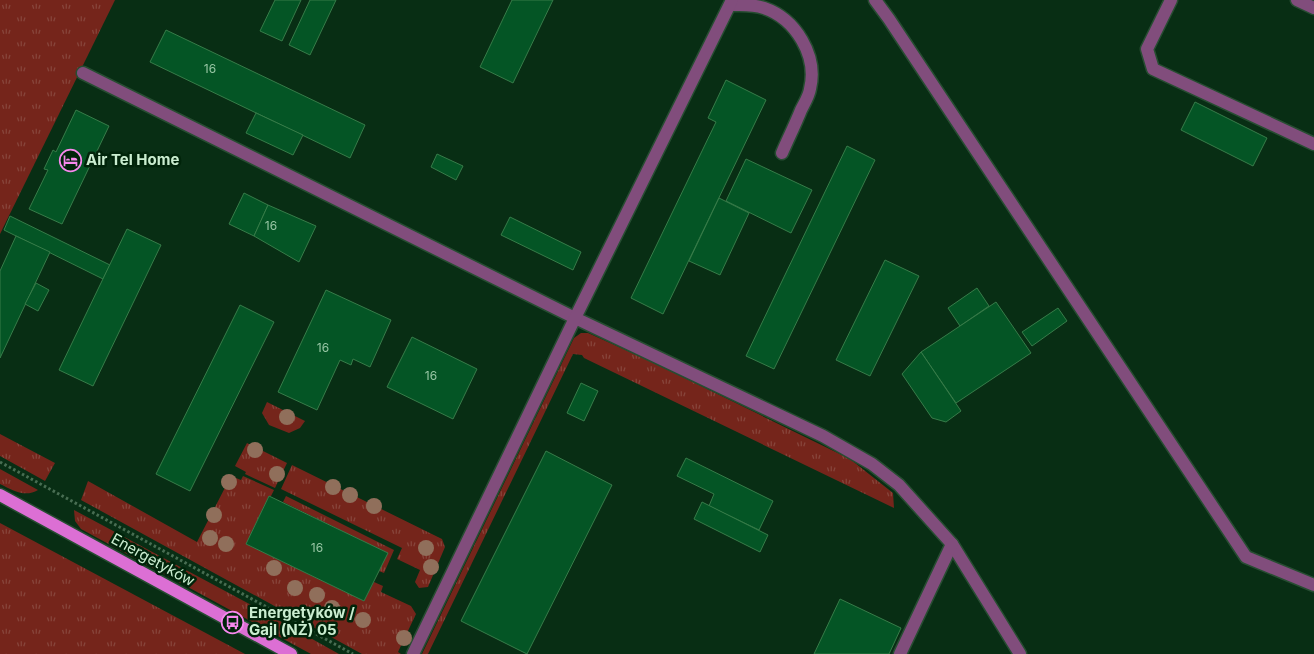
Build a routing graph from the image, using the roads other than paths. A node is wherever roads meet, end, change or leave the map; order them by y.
1 (874, 0) edge
2 (1171, 0) edge
3 (1297, 0) edge
4 (731, 3) edge
5 (1314, 8) edge
6 (83, 73) dead end
7 (1314, 144) edge
8 (782, 153) dead end
9 (575, 318) junction
10 (0, 495) edge
11 (952, 544) junction
12 (1314, 585) edge
13 (291, 654) edge
14 (413, 654) edge
15 (900, 654) edge
16 (1020, 654) edge

1 - 12 lane
2 - 7 lane
3 - 5 lane
4 - 8 lane
4 - 9 lane
6 - 9 lane
9 - 11 lane
9 - 14 lane
10 - 13 main road, Energetyków
11 - 15 lane
11 - 16 lane

